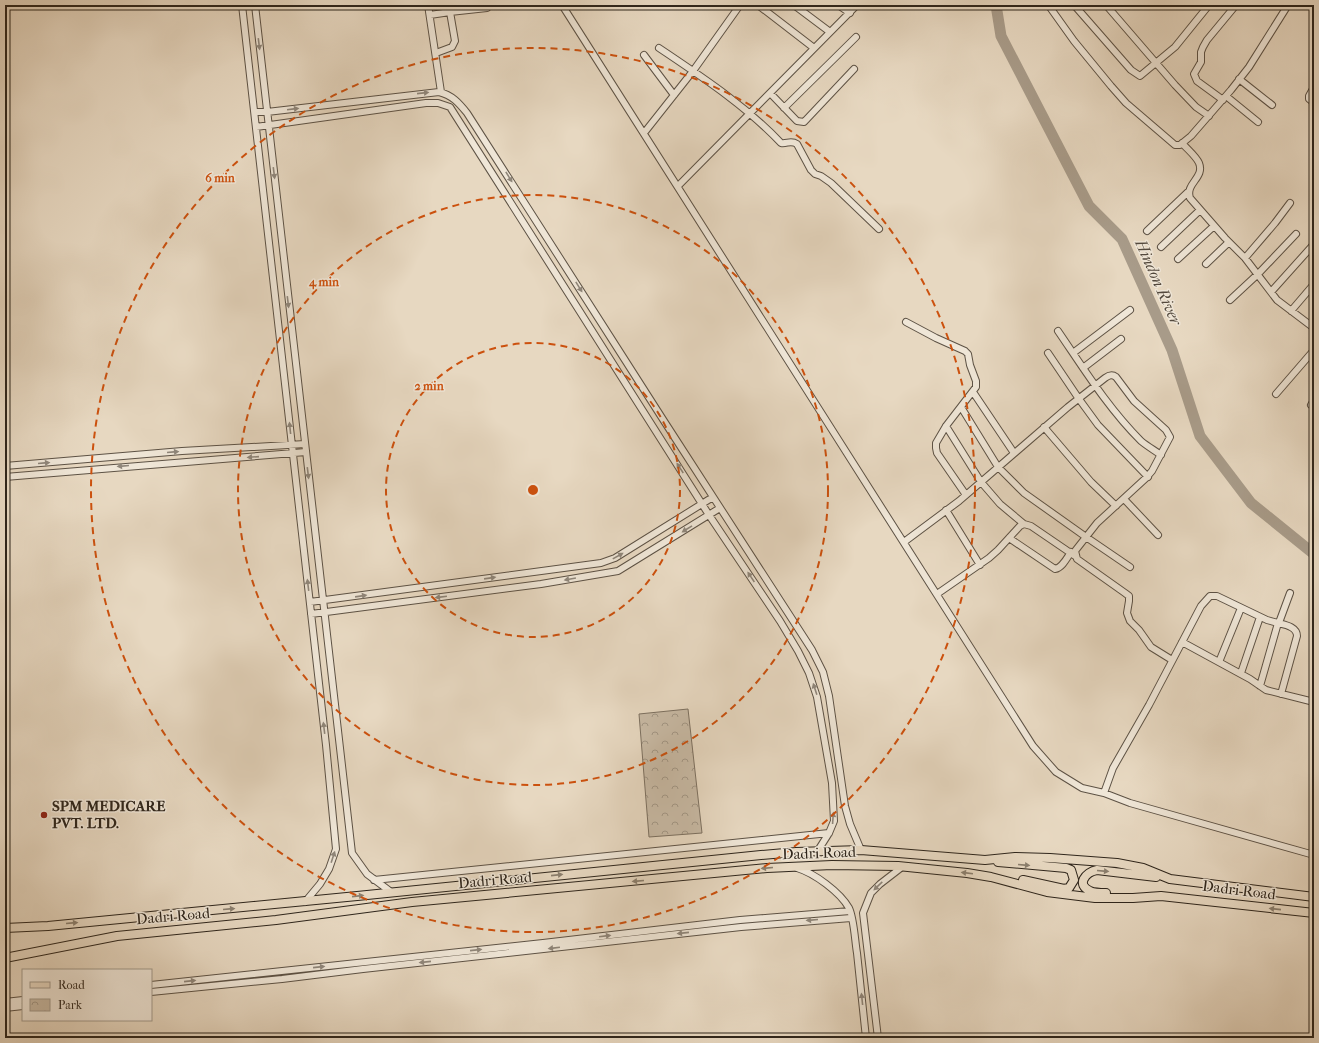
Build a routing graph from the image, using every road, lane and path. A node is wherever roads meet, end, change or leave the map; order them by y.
1 (242, 5) edge
2 (255, 5) edge
3 (428, 5) edge
4 (562, 5) edge
5 (740, 5) edge
6 (758, 5) edge
7 (794, 5) edge
8 (838, 5) edge
9 (857, 5) edge
10 (1106, 5) edge
11 (1209, 5) edge
12 (1236, 5) edge
13 (1288, 5) edge
14 (1311, 5) edge
15 (1049, 6) edge
16 (1075, 6) edge
17 (476, 7) edge
18 (1314, 7) edge
19 (487, 8) dead end
20 (453, 10) edge
21 (850, 13) junction
22 (430, 15) junction
23 (830, 32) junction
24 (856, 37) dead end
25 (660, 48) dead end
26 (814, 48) junction
27 (436, 53) junction
28 (644, 55) dead end
29 (1156, 64) junction
30 (854, 69) dead end
31 (693, 71) junction
32 (1240, 79) junction
33 (1314, 86) edge
34 (444, 93) junction
35 (770, 93) junction
36 (674, 95) junction
37 (1224, 98) junction
38 (444, 104) junction
39 (1314, 104) edge
40 (1272, 105) dead end
41 (784, 108) junction
42 (255, 112) junction
43 (267, 112) junction
44 (750, 113) junction
45 (1209, 116) junction
46 (1258, 122) dead end
47 (268, 125) junction
48 (256, 127) junction
49 (644, 134) junction
50 (1182, 143) junction
51 (678, 186) junction
52 (1188, 192) junction
53 (1290, 203) dead end
54 (1200, 210) junction
55 (1214, 226) junction
56 (879, 229) dead end
57 (1147, 231) dead end
58 (1296, 234) dead end
59 (1229, 242) junction
60 (1314, 244) edge
61 (1161, 247) dead end
62 (1245, 258) junction
63 (1178, 259) dead end
64 (1206, 264) dead end
65 (1258, 274) junction
66 (1314, 284) edge
67 (1270, 292) junction
68 (1230, 300) dead end
69 (1130, 310) dead end
70 (1291, 311) junction
71 (906, 322) dead end
72 (1314, 328) edge
73 (1058, 331) dead end
74 (1121, 339) dead end
75 (1314, 350) edge
76 (1048, 353) dead end
77 (1073, 353) junction
78 (1083, 368) junction
79 (1095, 386) junction
80 (973, 392) junction
81 (1276, 394) dead end
82 (1079, 399) junction
83 (961, 407) junction
84 (946, 426) junction
85 (1044, 427) junction
86 (305, 444) junction
87 (292, 445) junction
88 (306, 452) junction
89 (293, 454) junction
90 (1014, 454) junction
91 (1161, 455) junction
92 (5, 466) edge
93 (998, 467) junction
94 (5, 470) edge
95 (1148, 476) junction
96 (5, 477) edge
97 (981, 482) junction
98 (966, 495) junction
99 (713, 497) junction
100 (1124, 498) junction
101 (703, 503) junction
102 (1116, 506) junction
103 (720, 508) junction
104 (946, 510) junction
105 (709, 515) junction
106 (1024, 524) junction
107 (1158, 535) dead end
108 (1086, 537) junction
109 (1009, 538) junction
110 (904, 542) junction
111 (1073, 554) junction
112 (980, 565) junction
113 (1130, 567) dead end
114 (1290, 593) dead end
115 (937, 594) junction
116 (323, 601) junction
117 (310, 602) junction
118 (1241, 608) junction
119 (324, 613) junction
120 (311, 614) junction
121 (1260, 617) junction
122 (1278, 623) junction
123 (1182, 642) junction
124 (1172, 660) junction
125 (1219, 662) junction
126 (1241, 674) junction
127 (1260, 686) junction
128 (1281, 694) junction
129 (1314, 702) edge
130 (340, 744) junction
131 (326, 745) junction
132 (1104, 793) junction
133 (829, 833) junction
134 (861, 850) junction
135 (817, 852) junction
136 (1314, 855) edge
137 (985, 860) junction
138 (792, 866) junction
139 (902, 867) junction
140 (991, 877) junction
141 (1170, 879) junction
142 (374, 880) junction
143 (390, 892) junction
144 (1161, 896) junction
145 (1314, 897) edge
146 (305, 902) junction
147 (850, 911) junction
148 (1314, 913) edge
149 (851, 918) junction
150 (48, 926) junction
151 (5, 928) edge
152 (5, 932) edge
153 (30, 953) junction
154 (5, 954) edge
155 (868, 954) junction
156 (857, 955) junction
157 (5, 958) edge
158 (152, 985) edge
159 (152, 992) edge
160 (22, 1000) edge
161 (5, 1002) edge
162 (22, 1006) edge
163 (5, 1008) edge
164 (1313, 1029) edge
165 (866, 1038) edge
166 (878, 1038) edge
167 (1313, 1038) edge

1 - 42 street
2 -> 43 street
3 - 22 street
4 - 49 street
5 - 31 street
6 - 26 street
7 - 23 street
8 - 21 street
9 - 21 street
10 - 29 street
11 - 29 street
12 - 37 street
13 - 32 street
14 - 18 street
15 - 50 street
16 - 29 street
17 - 19 street
17 - 20 street
20 - 22 street
20 - 27 street
21 - 23 street
22 - 27 street
23 - 26 street
24 - 41 street
25 - 31 street
26 - 35 street
27 - 34 street
28 - 36 street
29 - 45 street
30 - 41 street
31 - 36 street
31 - 44 street
32 - 37 street
32 - 40 street
33 - 39 street
34 - 38 street
43 -> 34 street
34 -> 99 street
35 - 41 street
35 - 44 street
36 - 49 street
37 - 45 street
37 - 46 street
38 - 47 street
101 -> 38 street
42 - 43 street
42 - 48 street
43 - 47 street
44 - 51 street
44 - 56 street
45 - 50 street
47 - 48 street
47 -> 86 street
87 -> 48 street
49 - 51 street
50 - 52 street
51 - 110 street
52 - 54 street
52 - 57 street
53 - 62 street
54 - 55 street
54 - 61 street
55 - 59 street
55 - 63 street
58 - 65 street
59 - 62 street
59 - 64 street
60 - 67 street
62 - 65 street
65 - 67 street
65 - 68 street
66 - 70 street
67 - 70 street
69 - 77 street
70 - 72 street
71 - 80 street
73 - 77 street
74 - 78 street
75 - 81 street
76 - 82 street
77 - 78 street
78 - 79 street
79 - 82 street
79 - 91 street
79 - 91 street
80 - 83 street
80 - 90 street
82 - 85 street
82 - 95 street
83 - 84 street
83 - 93 street
84 - 97 street
84 - 98 street
85 - 90 street
85 - 102 street
86 - 87 street
86 - 88 street
87 - 89 street
92 -> 87 street
88 - 89 street
88 -> 116 street
89 -> 96 street
117 -> 89 street
90 - 93 street
91 - 95 street
93 - 97 street
93 - 108 street
94 - 96 street
95 - 100 street
97 - 98 street
97 - 106 street
98 - 104 street
99 - 101 street
99 - 103 street
100 - 102 street
100 - 107 street
101 - 105 street
116 -> 101 street
102 - 108 street
103 - 105 street
103 - 134 street
104 - 110 street
104 - 112 street
105 -> 119 street
133 -> 105 street
106 - 109 street
106 - 111 street
108 - 111 street
108 - 113 street
109 - 111 street
109 - 112 street
110 - 115 street
111 - 124 street
112 - 115 street
114 - 122 street
115 - 132 street
116 - 117 street
116 - 119 street
117 - 120 street
118 - 121 street
118 - 123 street
118 - 125 street
119 - 120 street
119 - 130 street
131 -> 120 street
121 - 122 street
121 - 126 street
122 - 127 street
122 - 128 street
123 - 124 street
123 - 125 street
124 - 132 street
125 - 126 street
126 - 127 street
127 - 128 street
128 - 129 street
130 - 131 street
130 - 142 street
146 -> 131 street
132 - 136 street
133 - 135 street
133 - 142 street
134 - 135 main road, Dadri Road
134 - 137 main road, Dadri Road
143 -> 135 main road, Dadri Road
137 -> 140 main road, Dadri Road
137 - 141 main road, Dadri Road
138 - 139 main road, Dadri Road
138 - 147 street
138 -> 153 main road, Dadri Road
140 -> 139 main road, Dadri Road
139 -> 155 street
140 - 144 main road, Dadri Road
144 -> 141 main road, Dadri Road
141 - 145 main road, Dadri Road
142 - 143 street
146 -> 143 main road, Dadri Road
148 -> 144 main road, Dadri Road
150 -> 146 main road, Dadri Road
147 - 149 street
158 -> 147 street
149 - 156 street
149 -> 159 street
150 - 151 main road, Dadri Road
150 - 152 main road
153 - 154 main road
153 - 157 main road, Dadri Road
155 - 156 street
155 - 166 street
165 -> 156 street
160 - 161 street
162 - 163 street
164 - 167 street

